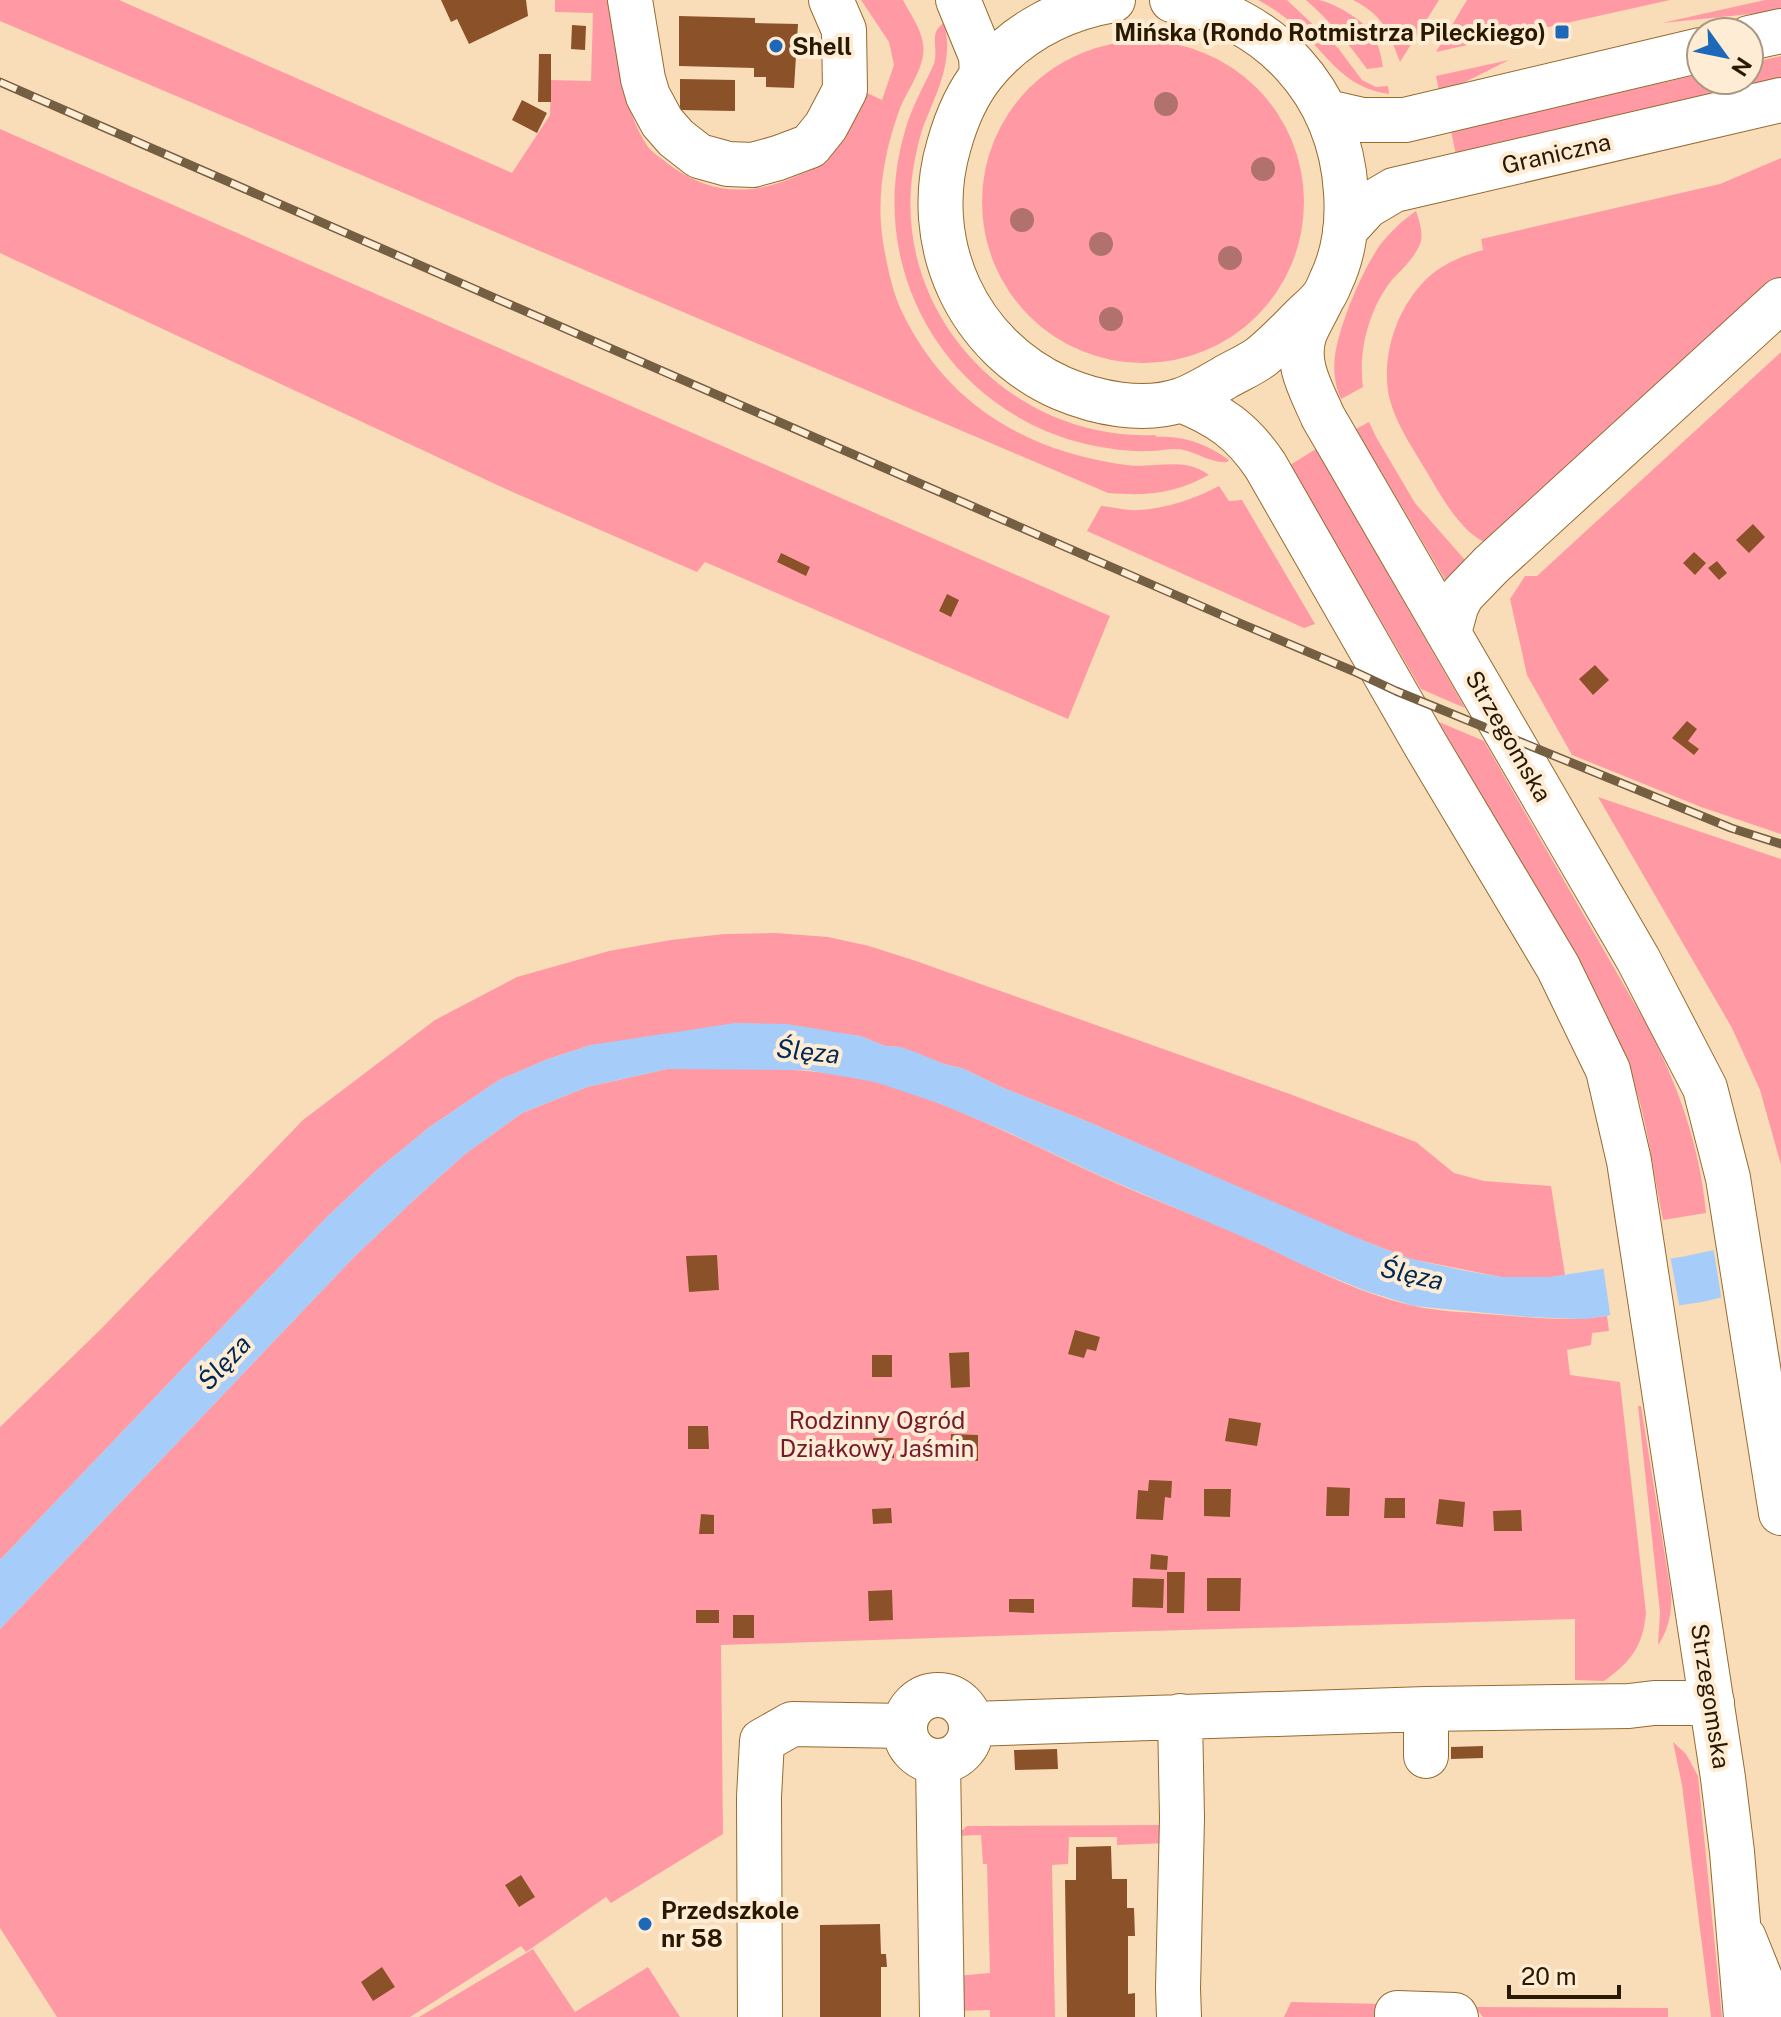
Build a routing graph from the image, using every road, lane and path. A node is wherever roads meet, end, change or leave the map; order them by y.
1 (630, 0) edge
2 (831, 0) edge
3 (958, 0) edge
4 (1113, 0) edge
5 (1172, 0) edge
6 (1685, 54) edge
7 (982, 75) junction
8 (1781, 100) edge
9 (1327, 112) junction
10 (1345, 230) junction
11 (1322, 299) junction
12 (1781, 300) edge
13 (1181, 400) junction
14 (1449, 633) junction
15 (1781, 1513) edge
16 (1712, 1703) junction
17 (1426, 1709) junction
18 (1180, 1716) junction
19 (971, 1724) junction
20 (905, 1726) junction
21 (1426, 1756) dead end
22 (938, 1761) junction
23 (1738, 1925) junction
24 (760, 2017) edge
25 (942, 2017) edge
26 (1179, 2017) edge
27 (1397, 2017) edge
28 (1456, 2017) edge
29 (1746, 2017) edge
30 (1773, 2017) edge

1 - 2 main road
3 - 7 main road
4 - 7 main road
5 - 9 main road, Strzegomska
6 - 9 main road
7 - 13 main road
8 - 10 main road, Graniczna
9 - 10 main road, Strzegomska
10 - 11 main road, Strzegomska
11 - 13 main road
11 - 14 main road, Strzegomska
12 - 14 main road
13 - 16 main road, Strzegomska
14 - 15 main road, Strzegomska
16 - 17 main road
16 - 23 main road, Strzegomska
17 - 18 main road
17 - 21 main road
18 - 19 main road
18 - 26 main road
19 - 20 main road
19 - 22 main road
20 - 22 main road
20 - 24 main road
22 - 25 main road
23 - 29 main road, Strzegomska
23 - 30 main road
27 - 28 main road

